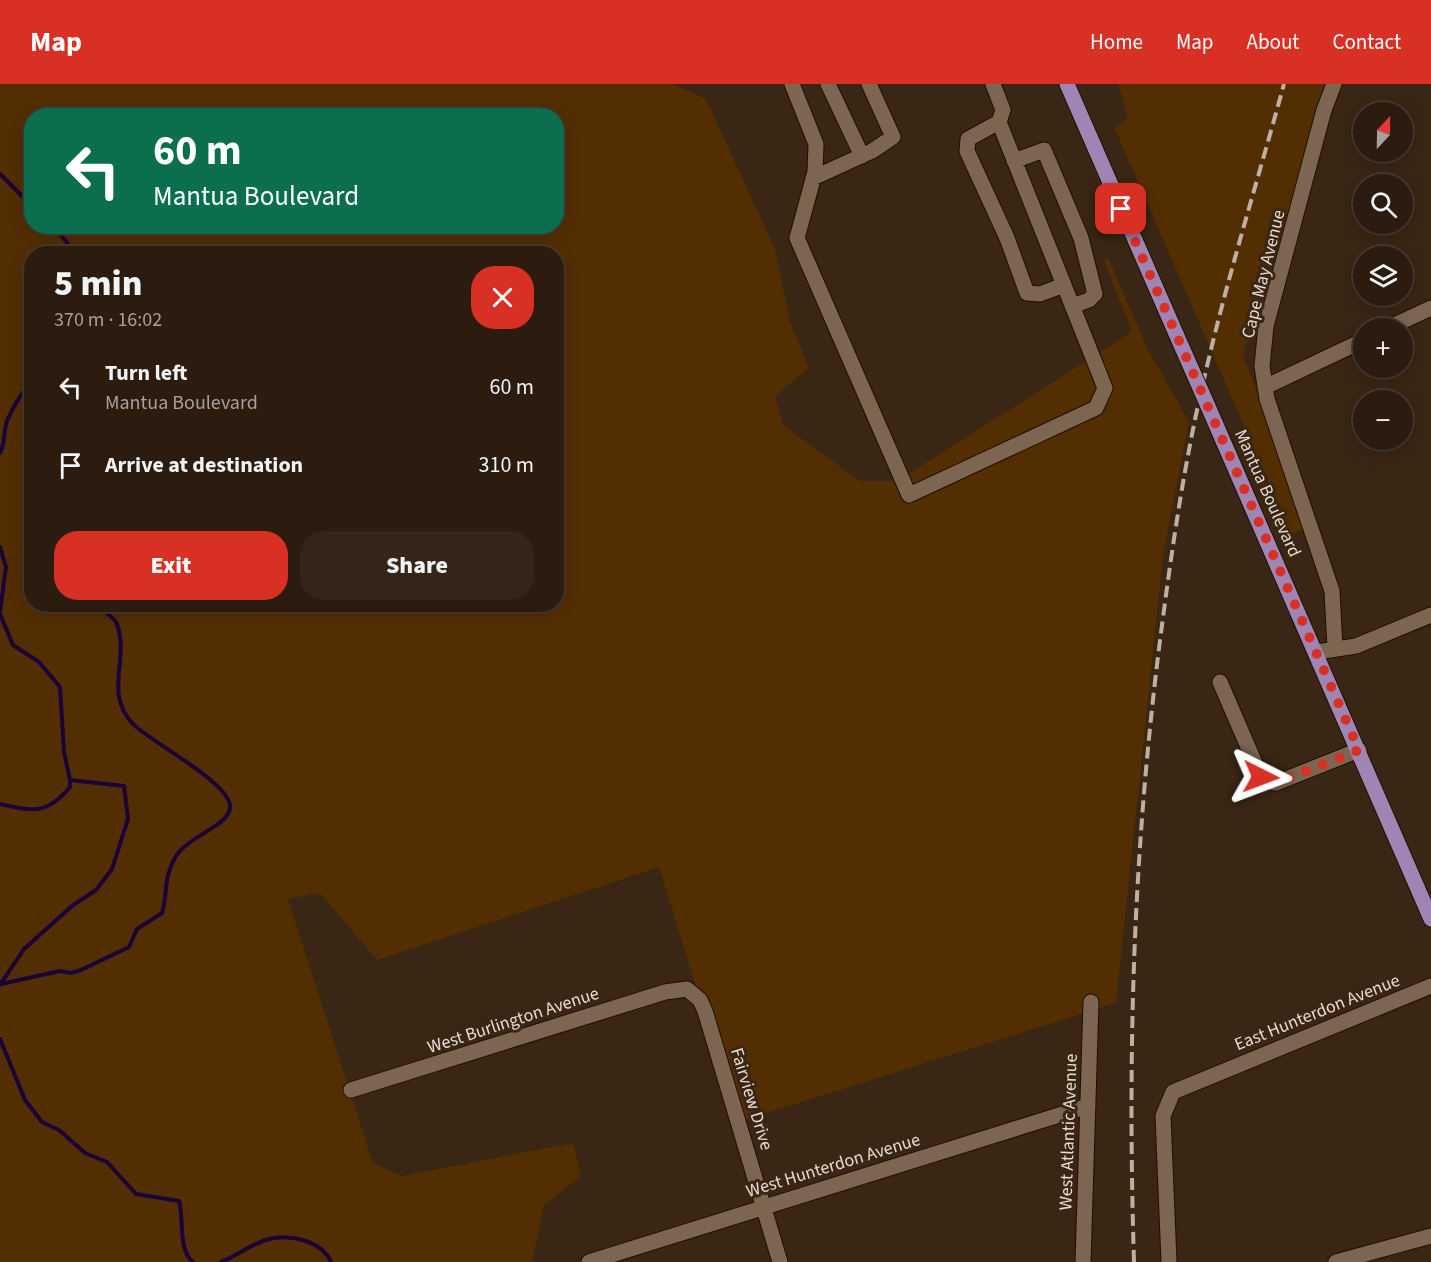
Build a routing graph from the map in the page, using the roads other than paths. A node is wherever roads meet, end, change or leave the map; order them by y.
1 (792, 84) edge
2 (828, 84) edge
3 (869, 84) edge
4 (993, 84) edge
5 (1067, 84) edge
6 (1334, 84) edge
7 (999, 122) junction
8 (862, 156) junction
9 (1014, 161) junction
10 (813, 178) junction
11 (1064, 285) junction
12 (1072, 306) junction
13 (1431, 308) edge
14 (1410, 318) edge
15 (1353, 345) edge
16 (1264, 387) junction
17 (1431, 615) edge
18 (1335, 648) junction
19 (1317, 652) junction
20 (1220, 682) dead end
21 (1359, 750) junction
22 (1431, 919) edge
23 (1431, 986) edge
24 (687, 989) joint
25 (1091, 1002) dead end
26 (351, 1090) dead end
27 (1088, 1106) junction
28 (764, 1207) junction
29 (1431, 1236) edge
30 (589, 1262) edge
31 (780, 1262) edge
32 (1083, 1262) edge
33 (1169, 1262) edge
34 (1336, 1262) edge

1 - 10 street
2 - 8 street
3 - 8 street
4 - 7 street
5 - 19 main road, Mantua Boulevard, bridge
6 - 16 street, Cape May Avenue
7 - 9 street
7 - 11 street
8 - 10 street
9 - 11 street
9 - 12 street
10 - 12 street
11 - 12 street
13 - 14 street
15 - 16 street
16 - 18 street, Cape May Avenue
17 - 18 street
18 - 19 street
19 - 21 main road, Mantua Boulevard
20 - 21 street
21 - 22 main road, Mantua Boulevard
23 - 33 street, East Hunterdon Avenue
24 - 26 street, West Burlington Avenue
24 - 28 street, Fairview Drive
25 - 27 street, West Atlantic Avenue
27 - 28 street, West Hunterdon Avenue
27 - 32 street, West Atlantic Avenue
28 - 30 street, West Hunterdon Avenue
28 - 31 street, Fairview Drive
29 - 34 street

